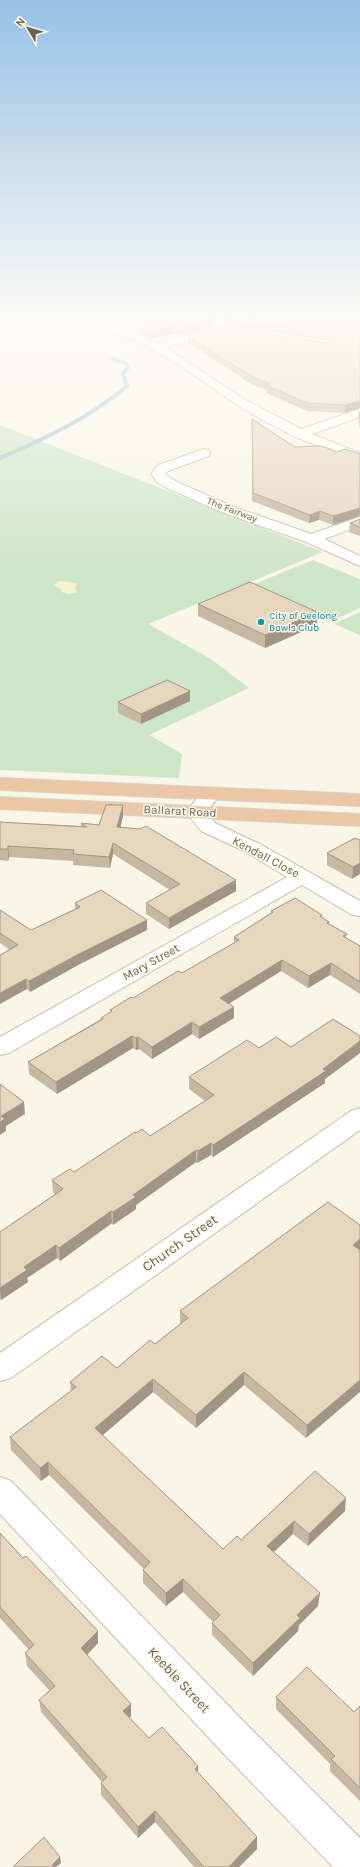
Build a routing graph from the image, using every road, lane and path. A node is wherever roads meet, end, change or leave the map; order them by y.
1 (244, 403) edge
2 (360, 413) edge
3 (299, 434) junction
4 (204, 453) dead end
5 (360, 456) edge
6 (360, 521) edge
7 (311, 539) junction
8 (360, 562) edge
9 (0, 784) edge
10 (211, 794) junction
11 (360, 800) edge
12 (0, 802) edge
13 (202, 820) junction
14 (360, 820) edge
15 (302, 877) junction
16 (360, 910) edge
17 (0, 1047) edge
18 (360, 1117) edge
19 (0, 1369) edge
20 (0, 1491) edge
21 (360, 1866) edge

1 - 3 street
2 - 3 street
3 - 5 street
4 - 7 street, The Fairway
6 - 7 street
7 - 8 street, The Fairway
9 - 10 highway, Ballarat Road
10 - 11 highway, Ballarat Road
10 - 13 street
12 - 13 highway, Ballarat Road
13 - 14 highway, Ballarat Road
13 - 15 street, Kendall Close
15 - 16 street, Kendall Close
15 - 17 street, Mary Street
18 - 19 street, Church Street
20 - 21 street, Keeble Street

